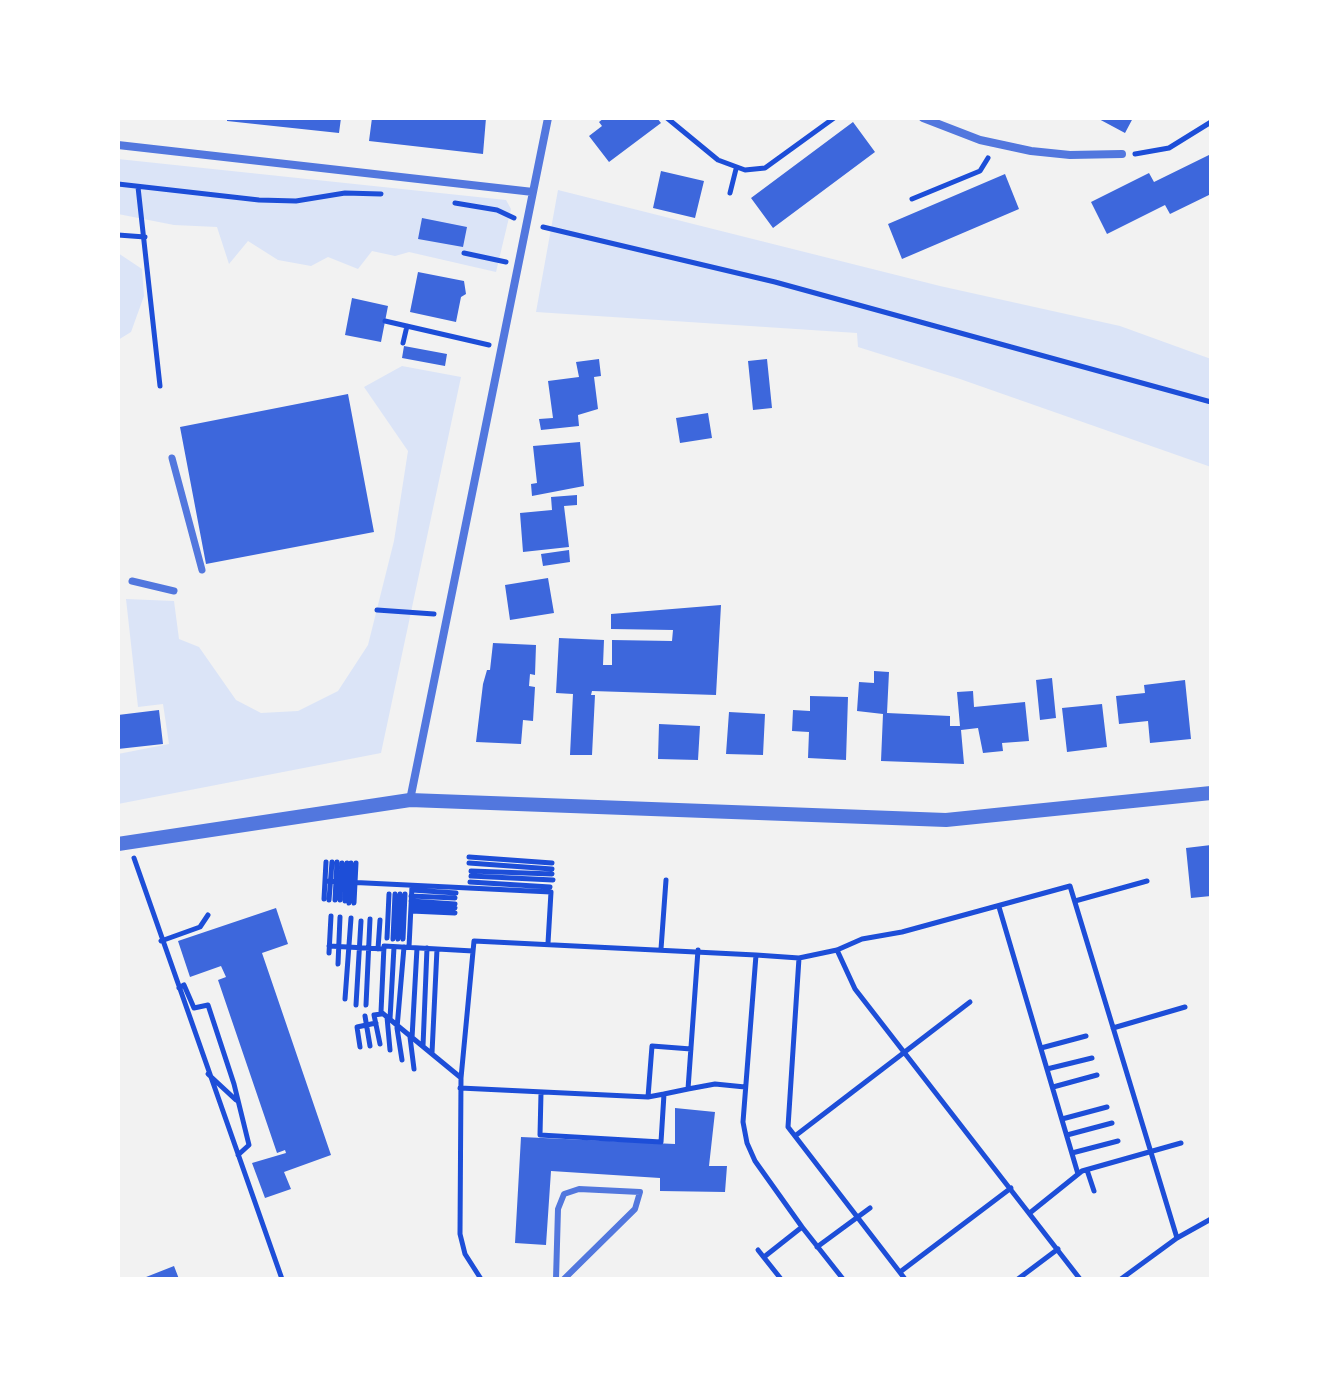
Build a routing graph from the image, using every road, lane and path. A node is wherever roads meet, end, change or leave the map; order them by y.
1 (548, 118) edge
2 (667, 118) edge
3 (834, 118) edge
4 (923, 118) edge
5 (1211, 122) edge
6 (998, 144) junction
7 (118, 145) edge
8 (1122, 154) joint
9 (736, 169) junction
10 (118, 184) edge
11 (138, 187) junction
12 (533, 192) junction
13 (730, 193) dead end
14 (388, 195) dead end
15 (912, 199) dead end
16 (443, 201) dead end
17 (527, 223) junction
18 (118, 235) edge
19 (145, 237) junction
20 (464, 253) dead end
21 (518, 265) junction
22 (385, 321) dead end
23 (407, 326) junction
24 (403, 343) dead end
25 (501, 348) junction
26 (160, 386) dead end
27 (1211, 402) edge
28 (172, 458) dead end
29 (202, 570) dead end
30 (132, 581) dead end
31 (174, 591) dead end
32 (377, 610) dead end
33 (447, 614) junction
34 (1211, 793) edge
35 (410, 800) junction
36 (123, 843) edge
37 (469, 860) dead end
38 (342, 863) junction
39 (503, 875) junction
40 (471, 876) dead end
41 (666, 880) dead end
42 (1147, 881) dead end
43 (341, 882) junction
44 (406, 897) junction
45 (339, 901) junction
46 (1075, 901) junction
47 (999, 907) junction
48 (208, 915) dead end
49 (331, 916) dead end
50 (340, 917) dead end
51 (351, 918) dead end
52 (370, 919) dead end
53 (380, 920) dead end
54 (361, 921) dead end
55 (379, 937) junction
56 (398, 939) junction
57 (161, 941) junction
58 (548, 943) junction
59 (339, 947) junction
60 (349, 947) junction
61 (394, 947) junction
62 (406, 947) junction
63 (359, 948) junction
64 (368, 948) junction
65 (417, 948) junction
66 (427, 948) junction
67 (381, 949) junction
68 (437, 949) junction
69 (661, 949) junction
70 (698, 950) junction
71 (837, 950) junction
72 (473, 951) junction
73 (756, 955) junction
74 (799, 958) junction
75 (338, 964) dead end
76 (392, 986) junction
77 (402, 987) junction
78 (415, 987) junction
79 (179, 988) junction
80 (345, 999) dead end
81 (970, 1002) dead end
82 (415, 1003) junction
83 (425, 1003) junction
84 (435, 1004) junction
85 (356, 1005) dead end
86 (366, 1005) dead end
87 (1185, 1007) dead end
88 (365, 1016) dead end
89 (386, 1017) junction
90 (376, 1023) junction
91 (367, 1025) junction
92 (398, 1027) junction
93 (1113, 1028) junction
94 (1086, 1036) dead end
95 (411, 1038) junction
96 (380, 1044) dead end
97 (370, 1046) dead end
98 (422, 1046) junction
99 (360, 1047) dead end
100 (1041, 1048) junction
101 (691, 1049) junction
102 (390, 1050) dead end
103 (905, 1052) junction
104 (432, 1054) junction
105 (1092, 1058) dead end
106 (402, 1060) dead end
107 (414, 1069) dead end
108 (1047, 1069) junction
109 (207, 1074) junction
110 (1097, 1075) dead end
111 (461, 1078) junction
112 (745, 1087) junction
113 (1053, 1087) junction
114 (460, 1088) junction
115 (688, 1089) junction
116 (541, 1093) junction
117 (664, 1094) junction
118 (648, 1097) junction
119 (238, 1102) junction
120 (1107, 1107) dead end
121 (1062, 1119) junction
122 (1112, 1123) dead end
123 (1067, 1135) junction
124 (795, 1136) junction
125 (1118, 1141) dead end
126 (1181, 1143) dead end
127 (1072, 1153) junction
128 (1150, 1153) junction
129 (238, 1155) junction
130 (1087, 1170) junction
131 (1078, 1174) junction
132 (1011, 1188) junction
133 (1094, 1191) dead end
134 (870, 1208) dead end
135 (1031, 1212) junction
136 (858, 1217) junction
137 (1211, 1219) edge
138 (802, 1227) junction
139 (1177, 1238) junction
140 (817, 1247) junction
141 (1058, 1249) junction
142 (758, 1250) dead end
143 (764, 1257) junction
144 (900, 1272) junction
145 (282, 1279) edge
146 (481, 1279) edge
147 (556, 1279) edge
148 (564, 1279) edge
149 (781, 1279) edge
150 (843, 1279) edge
151 (905, 1279) edge
152 (1018, 1279) edge
153 (1080, 1279) edge
154 (1121, 1279) edge

1 - 12 street
2 - 9 path
3 - 9 path
4 - 6 street
5 - 8 path
6 - 8 street
6 - 15 path
7 - 12 street
9 - 13 path
10 - 11 path
11 - 14 path
11 - 19 path
12 - 17 street
16 - 17 path
17 - 21 street
17 - 27 path
18 - 19 path
19 - 26 path
20 - 21 path
21 - 25 street
22 - 23 path
23 - 24 path
23 - 25 path
25 - 33 street
28 - 29 street
30 - 31 street
32 - 33 path
33 - 35 street
34 - 35 street
35 - 36 street
36 - 57 path
37 - 39 path
38 - 43 path
38 - 43 path
38 - 43 path
39 - 39 path
39 - 40 path
39 - 44 path
39 - 58 path
41 - 69 path
42 - 46 path
43 - 44 path
43 - 45 path
43 - 45 path
43 - 45 path
44 - 44 path
44 - 56 path
44 - 56 path
44 - 56 path
46 - 47 path
46 - 93 path
47 - 71 path
47 - 100 path
48 - 57 path
49 - 59 path
50 - 59 path
51 - 60 path
52 - 64 path
53 - 55 path
54 - 63 path
55 - 56 path
55 - 67 path
56 - 62 path
57 - 79 path
58 - 69 path
58 - 72 path
59 - 60 path
59 - 75 path
60 - 63 path
60 - 80 path
61 - 62 path
61 - 67 path
61 - 76 path
62 - 65 path
62 - 77 path
63 - 64 path
63 - 85 path
64 - 67 path
64 - 86 path
65 - 66 path
65 - 78 path
66 - 68 path
66 - 83 path
67 - 89 path
68 - 72 path
68 - 84 path
69 - 70 path
70 - 73 path
70 - 101 path
71 - 74 path
71 - 103 path
72 - 111 path
73 - 74 path
73 - 112 path
74 - 124 path
76 - 77 path
76 - 89 path
77 - 78 path
77 - 92 path
78 - 82 path
79 - 109 path
79 - 119 path
81 - 103 path
82 - 83 path
82 - 95 path
83 - 84 path
83 - 98 path
84 - 104 path
87 - 93 path
88 - 91 path
89 - 90 path
89 - 92 path
89 - 102 path
90 - 91 path
90 - 96 path
91 - 97 path
91 - 99 path
92 - 95 path
92 - 106 path
93 - 128 path
94 - 100 path
95 - 98 path
95 - 107 path
98 - 104 path
100 - 108 path
101 - 115 path
101 - 118 path
103 - 124 path
103 - 132 path
104 - 111 path
105 - 108 path
108 - 113 path
109 - 119 path
109 - 129 path
110 - 113 path
111 - 114 path
112 - 115 path
112 - 138 path
113 - 121 path
114 - 116 path
114 - 146 path
115 - 117 path
116 - 117 path
116 - 118 path
117 - 118 path
119 - 129 path
120 - 121 path
121 - 123 path
122 - 123 path
123 - 127 path
124 - 136 path
125 - 127 path
126 - 128 path
127 - 131 path
128 - 130 path
128 - 139 path
129 - 145 path
130 - 131 path
130 - 133 path
131 - 135 path
132 - 135 path
132 - 144 path
134 - 136 path
135 - 141 path
136 - 140 path
136 - 144 path
137 - 139 path
138 - 140 path
138 - 143 path
139 - 154 path
140 - 150 path
141 - 152 path
141 - 153 path
142 - 143 path
143 - 149 path
144 - 151 path
147 - 148 lane

